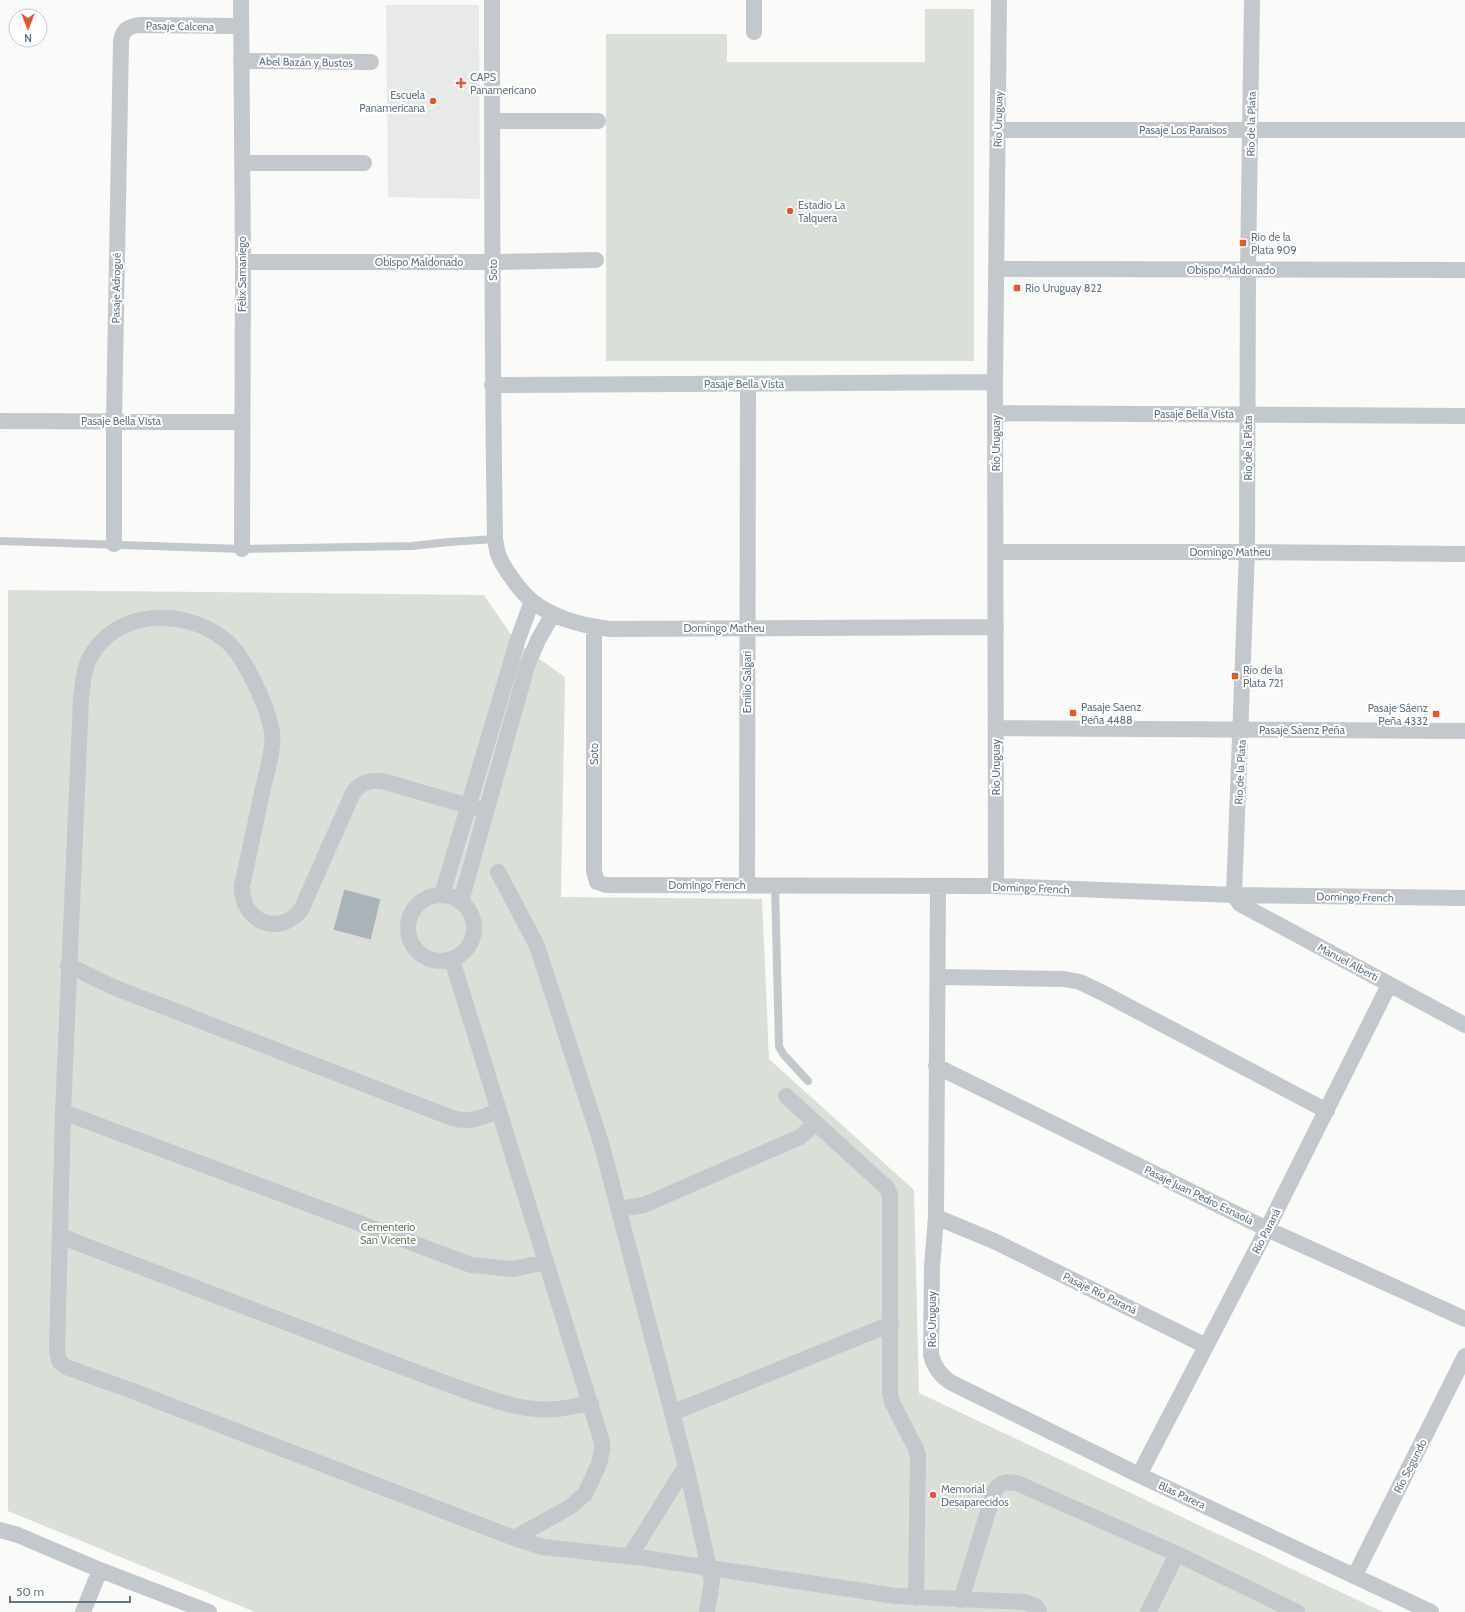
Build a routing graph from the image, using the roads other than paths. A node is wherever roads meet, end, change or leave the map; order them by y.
1 (241, 0) edge
2 (492, 0) edge
3 (754, 0) edge
4 (999, 0) edge
5 (1252, 0) edge
6 (241, 26) junction
7 (754, 32) dead end
8 (122, 33) joint
9 (241, 61) junction
10 (371, 62) dead end
11 (492, 120) junction
12 (598, 120) dead end
13 (998, 130) junction
14 (1250, 130) junction
15 (1465, 130) edge
16 (242, 163) junction
17 (364, 163) dead end
18 (596, 260) dead end
19 (243, 262) junction
20 (494, 262) junction
21 (996, 269) junction
22 (1248, 270) junction
23 (1465, 270) edge
24 (995, 382) junction
25 (748, 384) junction
26 (492, 385) junction
27 (995, 413) junction
28 (1248, 414) junction
29 (1465, 416) edge
30 (114, 420) junction
31 (0, 421) edge
32 (241, 422) junction
33 (495, 539) junction
34 (0, 541) edge
35 (114, 544) junction
36 (242, 549) junction
37 (996, 552) junction
38 (1247, 552) junction
39 (1465, 554) edge
40 (532, 601) junction
41 (553, 614) junction
42 (594, 627) junction
43 (747, 627) junction
44 (996, 627) junction
45 (996, 728) junction
46 (1241, 730) junction
47 (1465, 731) edge
48 (468, 806) junction
49 (486, 811) junction
50 (498, 872) dead end
51 (597, 882) joint
52 (747, 885) junction
53 (775, 885) junction
54 (938, 886) junction
55 (996, 886) junction
56 (442, 895) junction
57 (1234, 895) junction
58 (1465, 898) edge
59 (461, 901) junction
60 (452, 960) junction
61 (68, 965) junction
62 (938, 977) junction
63 (1389, 985) junction
64 (1465, 1025) edge
65 (936, 1066) junction
66 (808, 1081) dead end
67 (786, 1096) dead end
68 (499, 1110) junction
69 (1327, 1111) junction
70 (63, 1112) junction
71 (816, 1124) junction
72 (619, 1209) junction
73 (936, 1217) junction
74 (1267, 1229) junction
75 (60, 1236) junction
76 (546, 1262) junction
77 (1465, 1319) edge
78 (891, 1324) junction
79 (1206, 1346) junction
80 (1465, 1356) edge
81 (938, 1370) joint
82 (590, 1403) junction
83 (672, 1413) junction
84 (686, 1466) junction
85 (1139, 1475) junction
86 (0, 1530) edge
87 (514, 1538) junction
88 (1177, 1554) junction
89 (630, 1556) junction
90 (710, 1568) junction
91 (100, 1570) junction
92 (1355, 1575) junction
93 (916, 1598) junction
94 (961, 1600) junction
95 (84, 1612) edge
96 (209, 1612) edge
97 (707, 1612) edge
98 (1039, 1612) edge
99 (1148, 1612) edge
100 (1297, 1612) edge
101 (1431, 1612) edge

1 - 6 street, Félix Samaniego
2 - 11 street, Soto
3 - 7 street
4 - 13 street, Río Uruguay
5 - 14 street, Río de la Plata
6 - 8 street, Pasaje Calcena
6 - 9 street, Félix Samaniego
8 - 30 street, Pasaje Adrogué
9 - 10 street, Abel Bazán y Bustos
9 - 16 street, Félix Samaniego
11 - 12 street
11 - 20 street, Soto
13 - 14 street, Pasaje Los Paraisos
13 - 21 street, Río Uruguay
14 - 15 street, Pasaje Los Paraisos
14 - 22 street, Río de la Plata
16 - 17 street
16 - 19 street, Félix Samaniego
18 - 20 street, Obispo Maldonado
19 - 20 street, Obispo Maldonado
19 - 32 street, Félix Samaniego
20 - 26 street, Soto
21 - 22 street, Obispo Maldonado
21 - 24 street, Río Uruguay
22 - 23 street, Obispo Maldonado
22 - 28 street, Río de la Plata
24 - 25 street, Pasaje Bella Vista
24 - 27 street, Río Uruguay
25 - 26 street, Pasaje Bella Vista
25 - 43 street, Emilio Salgari
26 - 33 street, Soto
27 - 28 street, Pasaje Bella Vista
27 - 37 street, Río Uruguay
28 - 29 street, Pasaje Bella Vista
28 - 38 street, Río de la Plata
30 - 31 street, Pasaje Bella Vista
30 - 32 street, Pasaje Bella Vista
30 - 35 street, Pasaje Adrogué
32 - 36 street, Félix Samaniego
33 - 36 lane
33 - 40 street, Domingo Matheu
34 - 35 lane
35 - 36 lane
37 - 38 street, Domingo Matheu
37 - 44 street, Río Uruguay
38 - 39 street, Domingo Matheu
38 - 46 street, Río de la Plata
40 - 41 street, Domingo Matheu
40 - 48 street
41 - 42 street, Domingo Matheu
41 - 49 street
42 - 43 street, Domingo Matheu
42 - 51 street, Soto
43 - 44 street, Domingo Matheu
43 - 52 street, Emilio Salgari
44 - 45 street, Río Uruguay
45 - 46 street, Pasaje Sáenz Peña
45 - 55 street, Río Uruguay
46 - 47 street, Pasaje Sáenz Peña
46 - 57 street, Río de la Plata
48 - 49 street
48 - 56 street
48 - 61 street
49 - 59 street
50 - 72 street
51 - 52 street, Domingo French
52 - 53 street, Domingo French
53 - 54 street, Domingo French
53 - 66 lane
54 - 55 street, Domingo French
54 - 62 street
55 - 57 street, Domingo French
56 - 59 street
56 - 60 street
57 - 58 street, Domingo French
57 - 63 street, Manuel Alberti
59 - 60 street
60 - 68 street
61 - 68 street
61 - 70 street
62 - 65 street, Río Uruguay
62 - 69 street
63 - 64 street, Manuel Alberti
63 - 69 street, Río Paraná
65 - 73 street, Río Uruguay
65 - 74 street, Pasaje Juan Pedro Esnaola
67 - 71 street
68 - 76 street
69 - 74 street, Río Paraná
70 - 75 street
70 - 76 street
71 - 72 street
71 - 78 street
72 - 83 street
73 - 79 street, Pasaje Río Paraná
73 - 81 street, Río Uruguay
74 - 77 street, Pasaje Juan Pedro Esnaola
74 - 79 street, Río Paraná
75 - 82 street
75 - 87 street
76 - 82 street
78 - 83 street
78 - 93 street
79 - 85 street, Río Paraná
80 - 92 street, Río Segundo
81 - 85 street, Blas Parera
82 - 87 street
83 - 84 street
84 - 89 street
84 - 90 street
85 - 92 street, Blas Parera
86 - 91 street
87 - 89 street
88 - 94 street
88 - 99 street
88 - 100 street
89 - 90 street
90 - 93 street
90 - 97 street
91 - 95 street
91 - 96 street
92 - 101 street, Blas Parera
93 - 94 street
94 - 98 street

